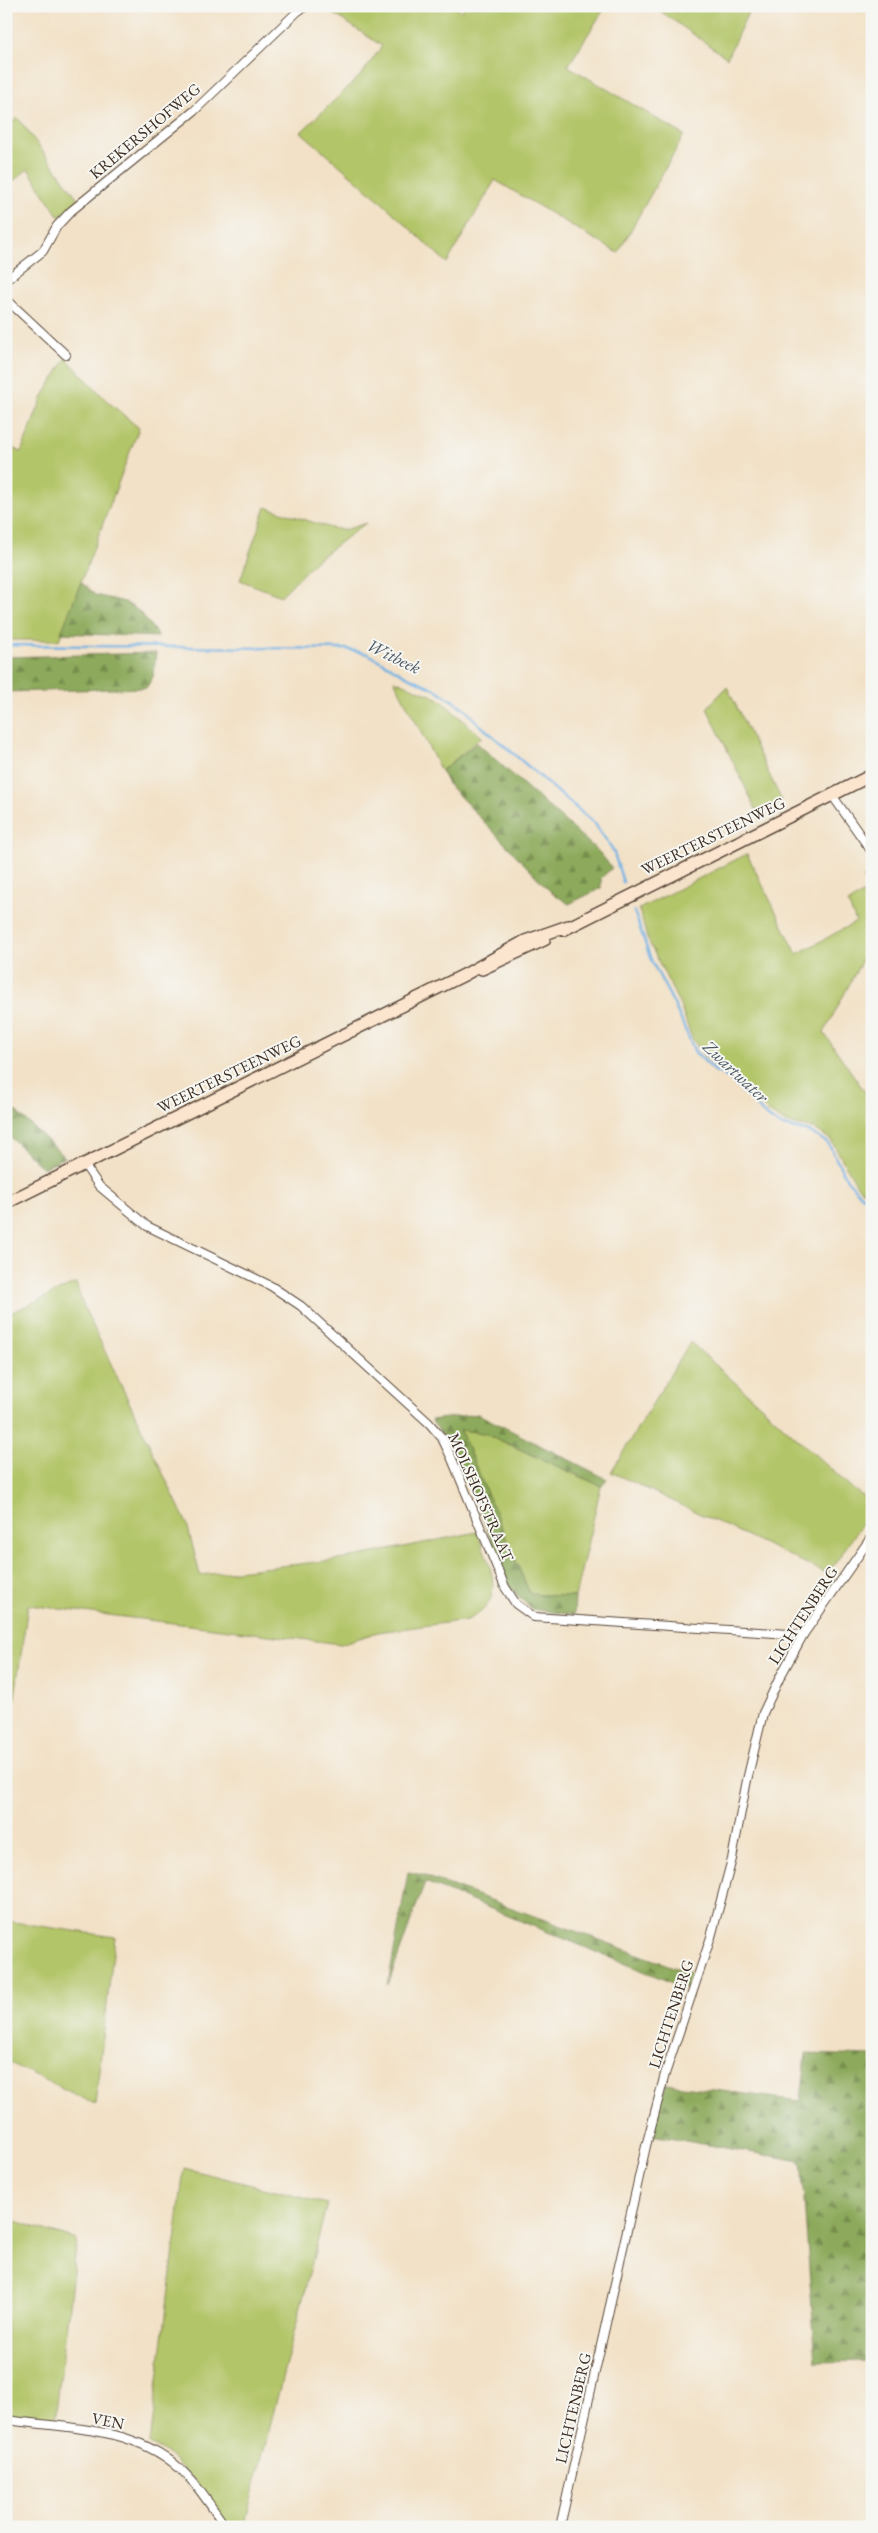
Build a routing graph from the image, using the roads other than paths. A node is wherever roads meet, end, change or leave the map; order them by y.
1 (306, 6) edge
2 (6, 280) edge
3 (6, 299) edge
4 (66, 354) dead end
5 (872, 775) edge
6 (832, 795) junction
7 (872, 852) edge
8 (84, 1164) junction
9 (6, 1203) edge
10 (872, 1536) edge
11 (803, 1635) junction
12 (6, 2420) edge
13 (226, 2527) edge
14 (560, 2527) edge

1 - 2 street, KREKERSHOFWEG
3 - 4 street
5 - 6 main road, WEERTERSTEENWEG
6 - 7 street
6 - 8 main road, WEERTERSTEENWEG
8 - 9 main road, WEERTERSTEENWEG
8 - 11 street, MOLSHOFSTRAAT
10 - 11 street, LICHTENBERG
11 - 14 street, LICHTENBERG
12 - 13 street, VEN

